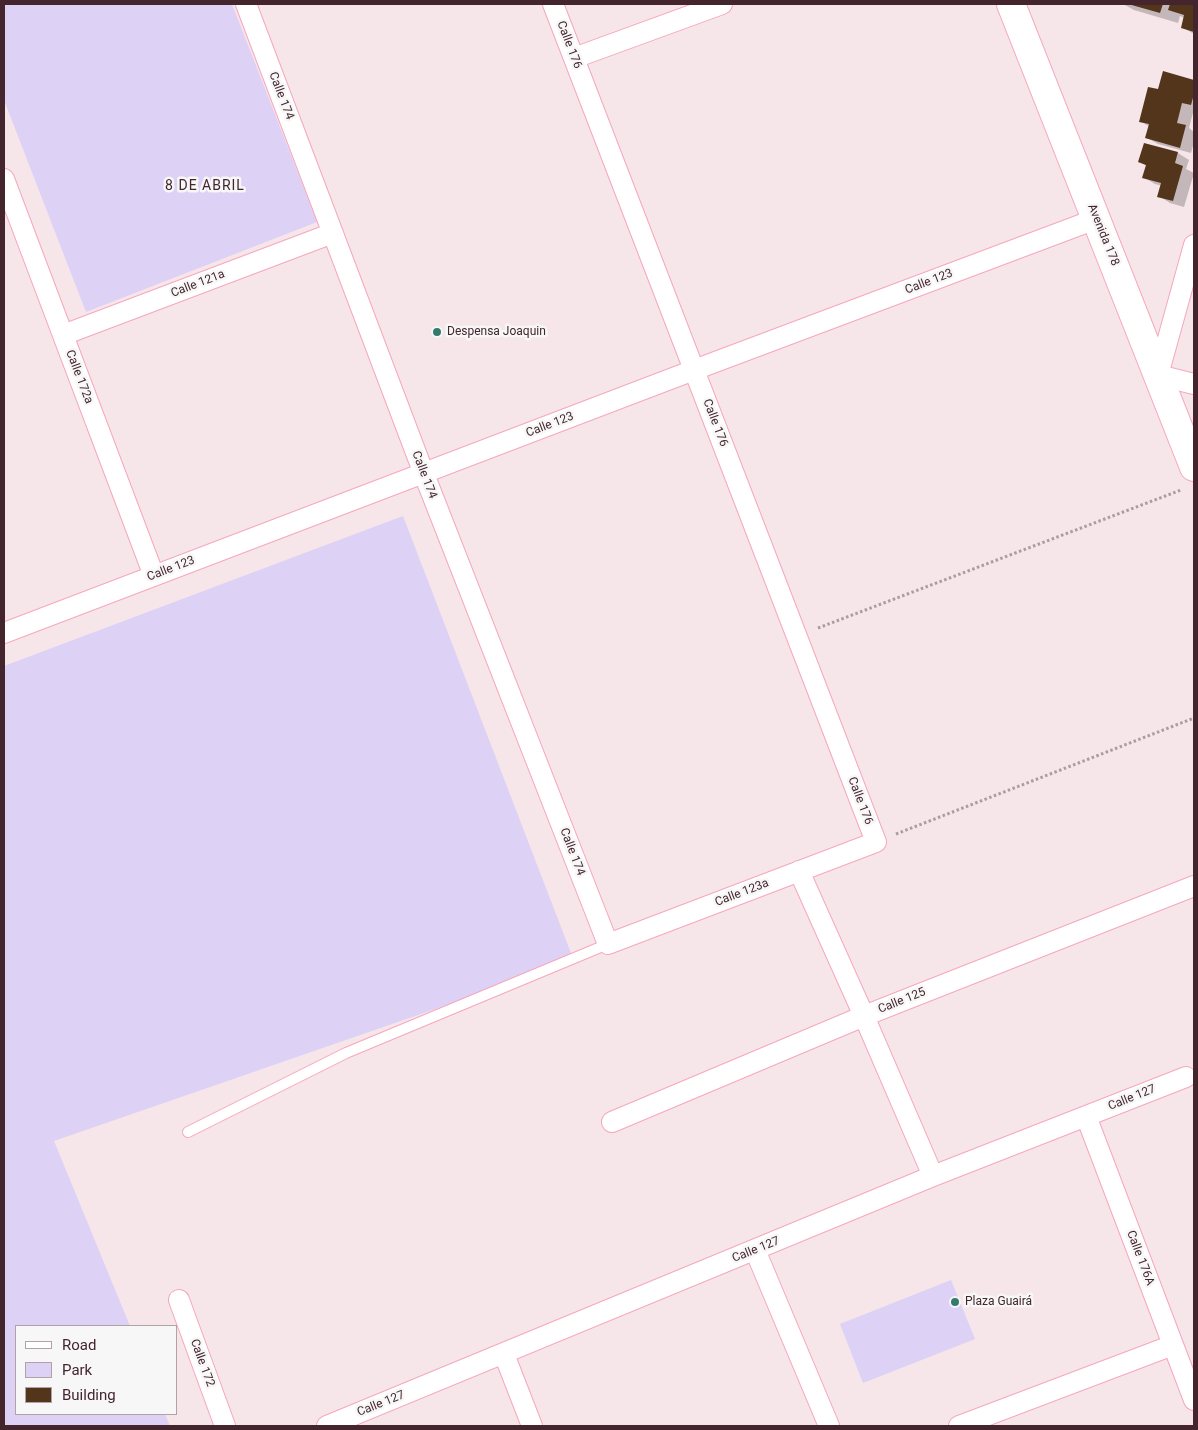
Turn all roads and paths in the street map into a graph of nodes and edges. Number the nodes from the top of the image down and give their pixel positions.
1 (246, 4) edge
2 (553, 4) edge
3 (722, 4) edge
4 (1011, 4) edge
5 (574, 58) junction
6 (4, 179) edge
7 (1096, 219) junction
8 (333, 233) junction
9 (1194, 245) edge
10 (63, 335) junction
11 (694, 370) junction
12 (1158, 375) junction
13 (1194, 384) edge
14 (424, 474) junction
15 (1190, 477) edge
16 (154, 576) junction
17 (4, 633) edge
18 (796, 636) junction
19 (1194, 718) edge
20 (876, 842) junction
21 (799, 871) junction
22 (1194, 886) edge
23 (608, 944) junction
24 (864, 1016) junction
25 (1186, 1077) dead end
26 (1086, 1116) junction
27 (612, 1122) dead end
28 (188, 1132) dead end
29 (933, 1176) junction
30 (755, 1250) junction
31 (179, 1300) dead end
32 (1172, 1345) junction
33 (504, 1354) junction
34 (1194, 1400) edge
35 (225, 1426) edge
36 (327, 1426) edge
37 (532, 1426) edge
38 (829, 1426) edge
39 (959, 1426) edge

1 - 8 street, Calle 174
2 - 5 street, Calle 176
3 - 5 street
4 - 7 main road, Avenida 178
5 - 11 street, Calle 176
6 - 10 street, Calle 172a
7 - 11 street, Calle 123
7 - 12 main road, Avenida 178
8 - 10 street, Calle 121a
8 - 14 street, Calle 174
9 - 12 street
10 - 16 street, Calle 172a
11 - 14 street, Calle 123
11 - 18 street, Calle 176
12 - 13 street
12 - 15 main road, Avenida 178
14 - 16 street, Calle 123
14 - 23 street, Calle 174
15 - 18 path
16 - 17 street, Calle 123
18 - 20 street, Calle 176
19 - 20 path
20 - 21 street, Calle 123a
21 - 23 street, Calle 123a
21 - 24 street
22 - 24 street, Calle 125
23 - 28 lane
24 - 27 street, Calle 125
24 - 29 street
25 - 26 street, Calle 127
26 - 29 street, Calle 127
26 - 32 street, Calle 176A
29 - 30 street, Calle 127
30 - 33 street, Calle 127
30 - 38 street
31 - 35 street, Calle 172
32 - 34 street, Calle 176A
32 - 39 street
33 - 36 street, Calle 127
33 - 37 street

